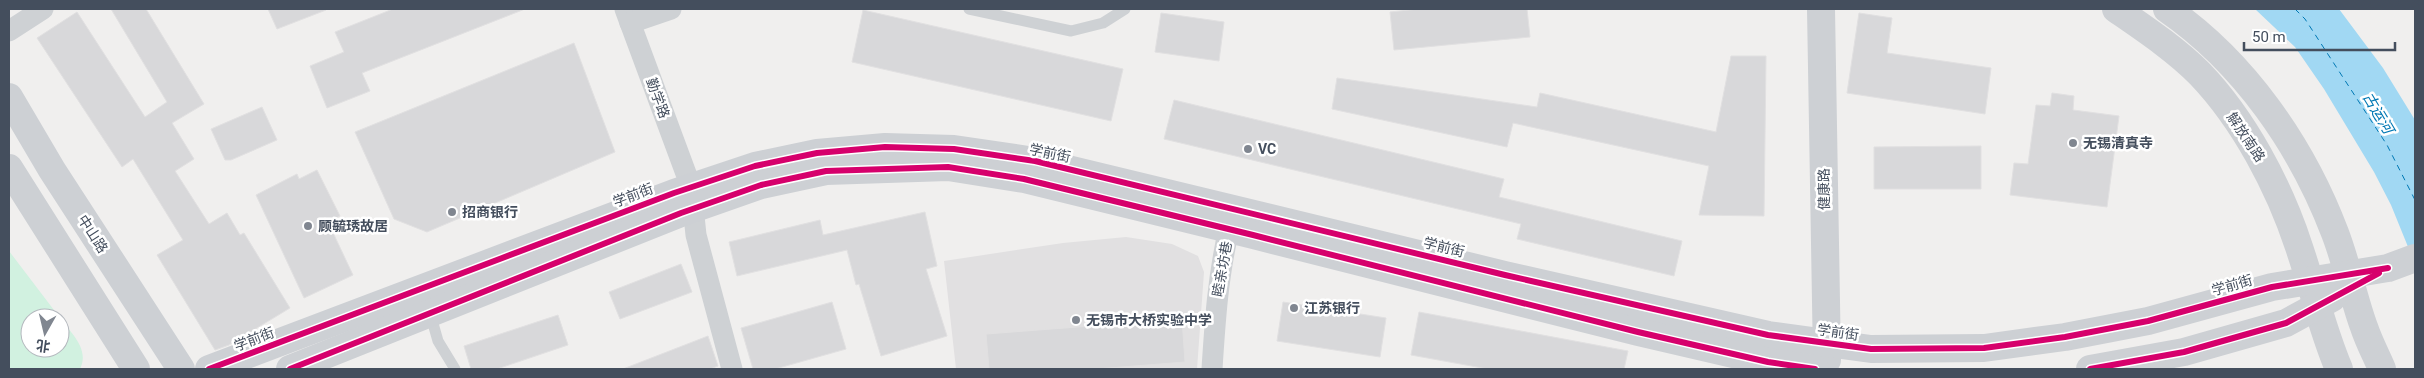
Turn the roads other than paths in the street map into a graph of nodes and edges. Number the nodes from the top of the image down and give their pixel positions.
1 (43, 9) edge
2 (671, 9) edge
3 (969, 9) edge
4 (1125, 9) edge
5 (1821, 9) edge
6 (2116, 9) edge
7 (2167, 9) edge
8 (628, 16) edge
9 (9, 31) edge
10 (9, 97) edge
11 (13, 185) edge
12 (693, 198) junction
13 (1229, 229) junction
14 (2415, 258) edge
15 (2310, 280) junction
16 (2350, 281) junction
17 (2317, 306) junction
18 (430, 313) junction
19 (1827, 356) edge
20 (136, 369) edge
21 (181, 369) edge
22 (209, 369) edge
23 (290, 369) edge
24 (455, 369) edge
25 (732, 369) edge
26 (1212, 369) edge
27 (1815, 369) edge
28 (2090, 369) edge
29 (2340, 369) edge
30 (2382, 369) edge

1 - 9 street
2 - 8 street
3 - 4 lane
5 - 19 main road, 健康路
6 - 15 main road, 解放南路
7 - 16 main road
8 - 12 street, 勤学路
10 - 21 main road, 中山路
11 - 20 main road
12 - 13 main road, 学前街
12 - 18 main road, 学前街
12 - 19 main road, 学前街
12 - 22 main road, 学前街
12 - 25 street, 勤学路
13 - 26 street, 睦亲坊巷
13 - 27 main road, 学前街
14 - 16 main road, 学前街
15 - 16 main road, 学前街
15 - 17 main road, 解放南路
15 - 19 main road, 学前街
16 - 17 main road, 学前街
16 - 30 main road
17 - 28 main road, 学前街
17 - 29 main road, 解放南路
18 - 23 main road, 学前街
18 - 24 lane

